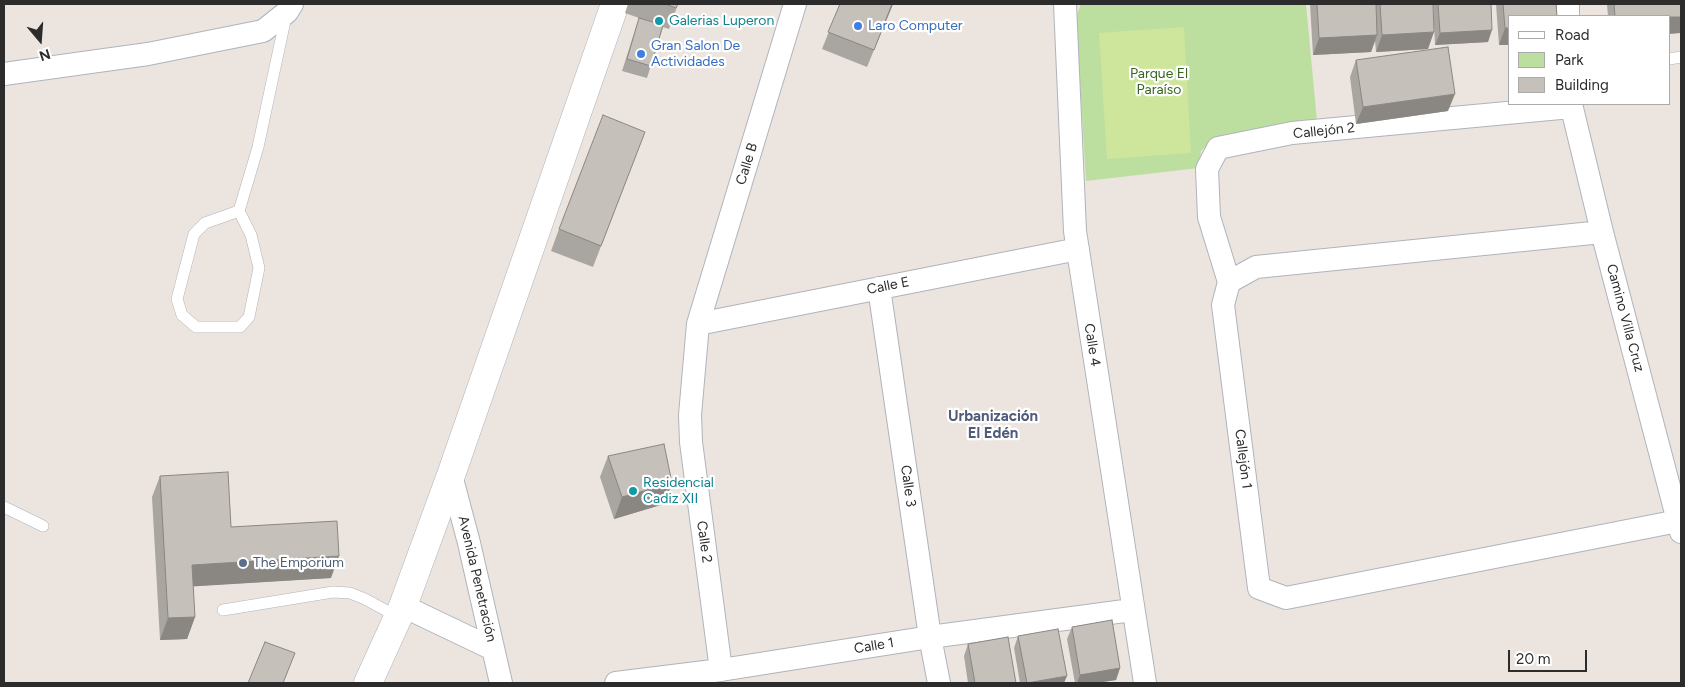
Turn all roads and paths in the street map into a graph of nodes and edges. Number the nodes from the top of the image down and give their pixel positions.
1 (615, 4) edge
2 (795, 4) edge
3 (1065, 4) edge
4 (290, 8) edge
5 (4, 74) edge
6 (1571, 106) edge
7 (239, 211) junction
8 (1602, 232) junction
9 (1078, 249) junction
10 (1229, 282) junction
11 (879, 288) junction
12 (698, 324) junction
13 (451, 476) junction
14 (4, 507) edge
15 (43, 526) dead end
16 (1680, 527) edge
17 (223, 610) dead end
18 (1132, 610) junction
19 (400, 612) junction
20 (930, 637) junction
21 (493, 649) junction
22 (721, 670) junction
23 (368, 683) edge
24 (501, 683) edge
25 (616, 683) edge
26 (939, 683) edge
27 (1144, 683) edge

1 - 13 main road
2 - 12 street, Calle B
3 - 9 street, Calle 4
4 - 5 street
4 - 7 lane
6 - 8 street, Camino Villa Cruz
6 - 10 street, Callejón 2
7 - 7 lane
8 - 10 street
8 - 16 street, Camino Villa Cruz
9 - 11 street, Calle E
9 - 18 street, Calle 4
10 - 16 street, Callejón 1
11 - 12 street, Calle E
11 - 20 street, Calle 3
12 - 22 street, Calle 2
13 - 19 main road
13 - 21 street, Avenida Penetración
14 - 15 lane
17 - 19 lane
18 - 20 street, Calle 1
18 - 27 street, Calle 4
19 - 21 street
19 - 23 main road
20 - 22 street, Calle 1
20 - 26 street, Calle 3
21 - 24 street, Avenida Penetración
22 - 25 street, Calle 1

